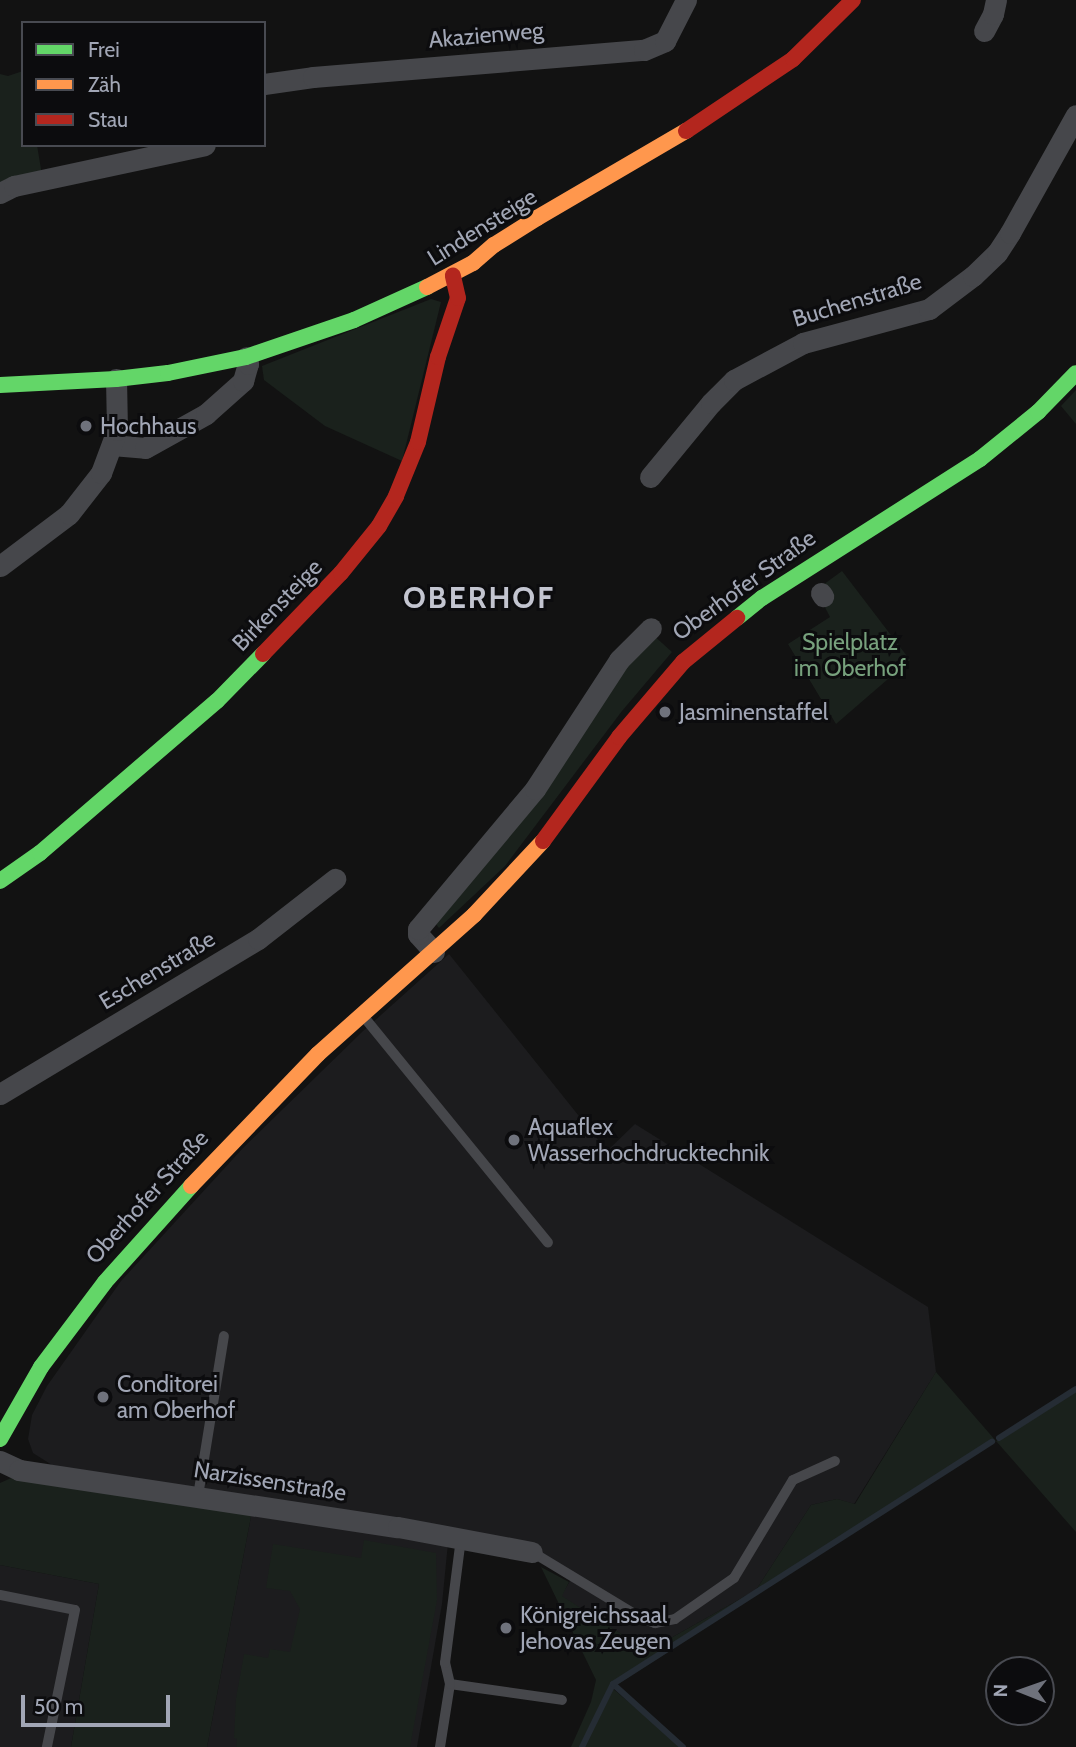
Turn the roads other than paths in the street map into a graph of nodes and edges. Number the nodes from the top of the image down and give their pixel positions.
1 (686, 0) edge
2 (853, 0) edge
3 (996, 0) edge
4 (984, 31) dead end
5 (266, 84) edge
6 (1076, 115) edge
7 (196, 147) edge
8 (0, 193) edge
9 (453, 276) junction
10 (246, 357) junction
11 (1076, 373) edge
12 (116, 379) junction
13 (0, 384) edge
14 (112, 445) junction
15 (650, 477) dead end
16 (0, 566) edge
17 (651, 628) dead end
18 (335, 880) dead end
19 (0, 881) edge
20 (434, 952) junction
21 (362, 1015) junction
22 (0, 1094) edge
23 (548, 1243) dead end
24 (224, 1336) dead end
25 (0, 1439) edge
26 (0, 1461) edge
27 (835, 1461) dead end
28 (198, 1496) junction
29 (461, 1538) junction
30 (533, 1552) joint
31 (0, 1595) edge
32 (450, 1684) junction
33 (562, 1700) dead end
34 (47, 1747) edge
35 (440, 1747) edge

1 - 5 street, Akazienweg
2 - 9 street, Lindensteige
3 - 4 street
6 - 15 street, Buchenstraße
7 - 8 street
9 - 10 street, Lindensteige
9 - 19 street, Birkensteige
10 - 12 street, Lindensteige
10 - 14 street
11 - 20 street, Oberhofer Straße
12 - 13 street, Lindensteige
12 - 14 street
14 - 16 street
17 - 20 street, Oberhofer Straße
18 - 22 street, Eschenstraße
20 - 21 street, Oberhofer Straße
21 - 23 lane
21 - 25 street, Oberhofer Straße
24 - 28 lane
26 - 28 street, Narzissenstraße
27 - 30 lane
28 - 29 street, Narzissenstraße
29 - 30 street, Narzissenstraße
29 - 32 lane
31 - 34 lane
32 - 33 lane
32 - 35 lane

